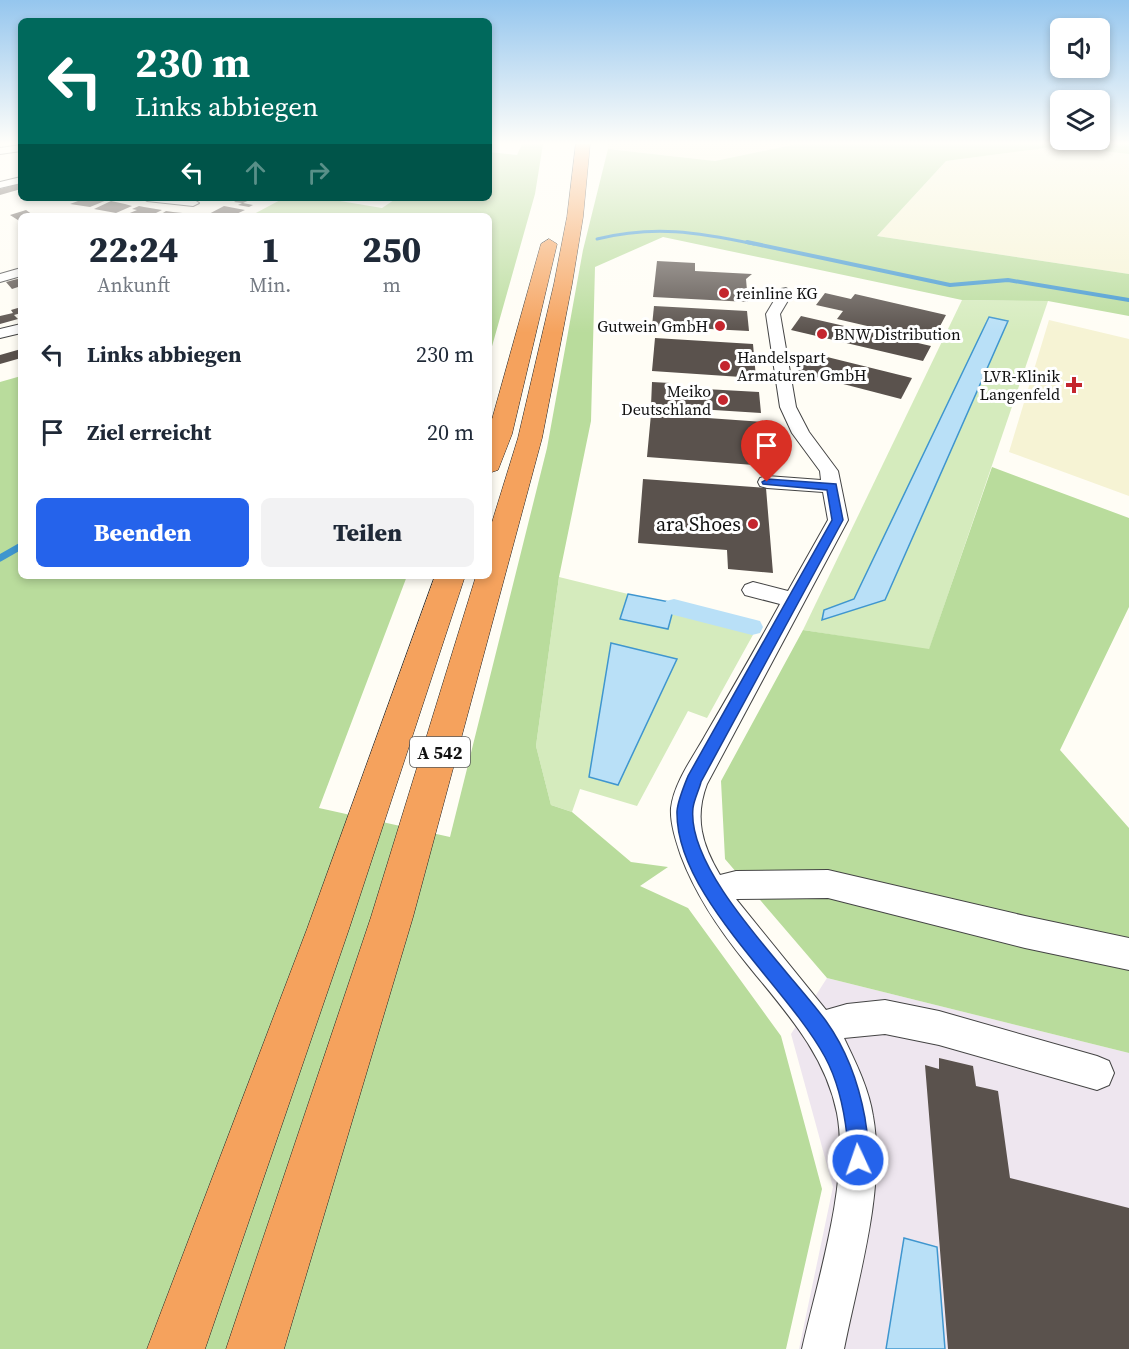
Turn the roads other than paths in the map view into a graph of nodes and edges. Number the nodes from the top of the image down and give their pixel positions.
1 (576, 207) edge
2 (552, 227) dead end
3 (18, 273) edge
4 (0, 278) edge
5 (786, 292) dead end
6 (18, 329) edge
7 (0, 334) edge
8 (18, 344) edge
9 (0, 348) edge
10 (492, 457) edge
11 (767, 482) dead end
12 (832, 487) junction
13 (492, 570) edge
14 (449, 579) edge
15 (489, 579) edge
16 (753, 590) dead end
17 (794, 600) junction
18 (714, 892) junction
19 (1129, 954) edge
20 (820, 1029) junction
21 (1097, 1073) dead end
22 (176, 1349) edge
23 (255, 1349) edge
24 (824, 1349) edge

1 - 13 highway, A 542
2 - 10 highway
3 - 4 street
5 - 12 street
6 - 7 street
8 - 9 street
11 - 12 street
12 - 17 street
14 - 22 highway, A 542
15 - 23 highway, A 542
16 - 17 street
17 - 18 street
18 - 19 street
18 - 20 street
20 - 21 street
20 - 24 street

